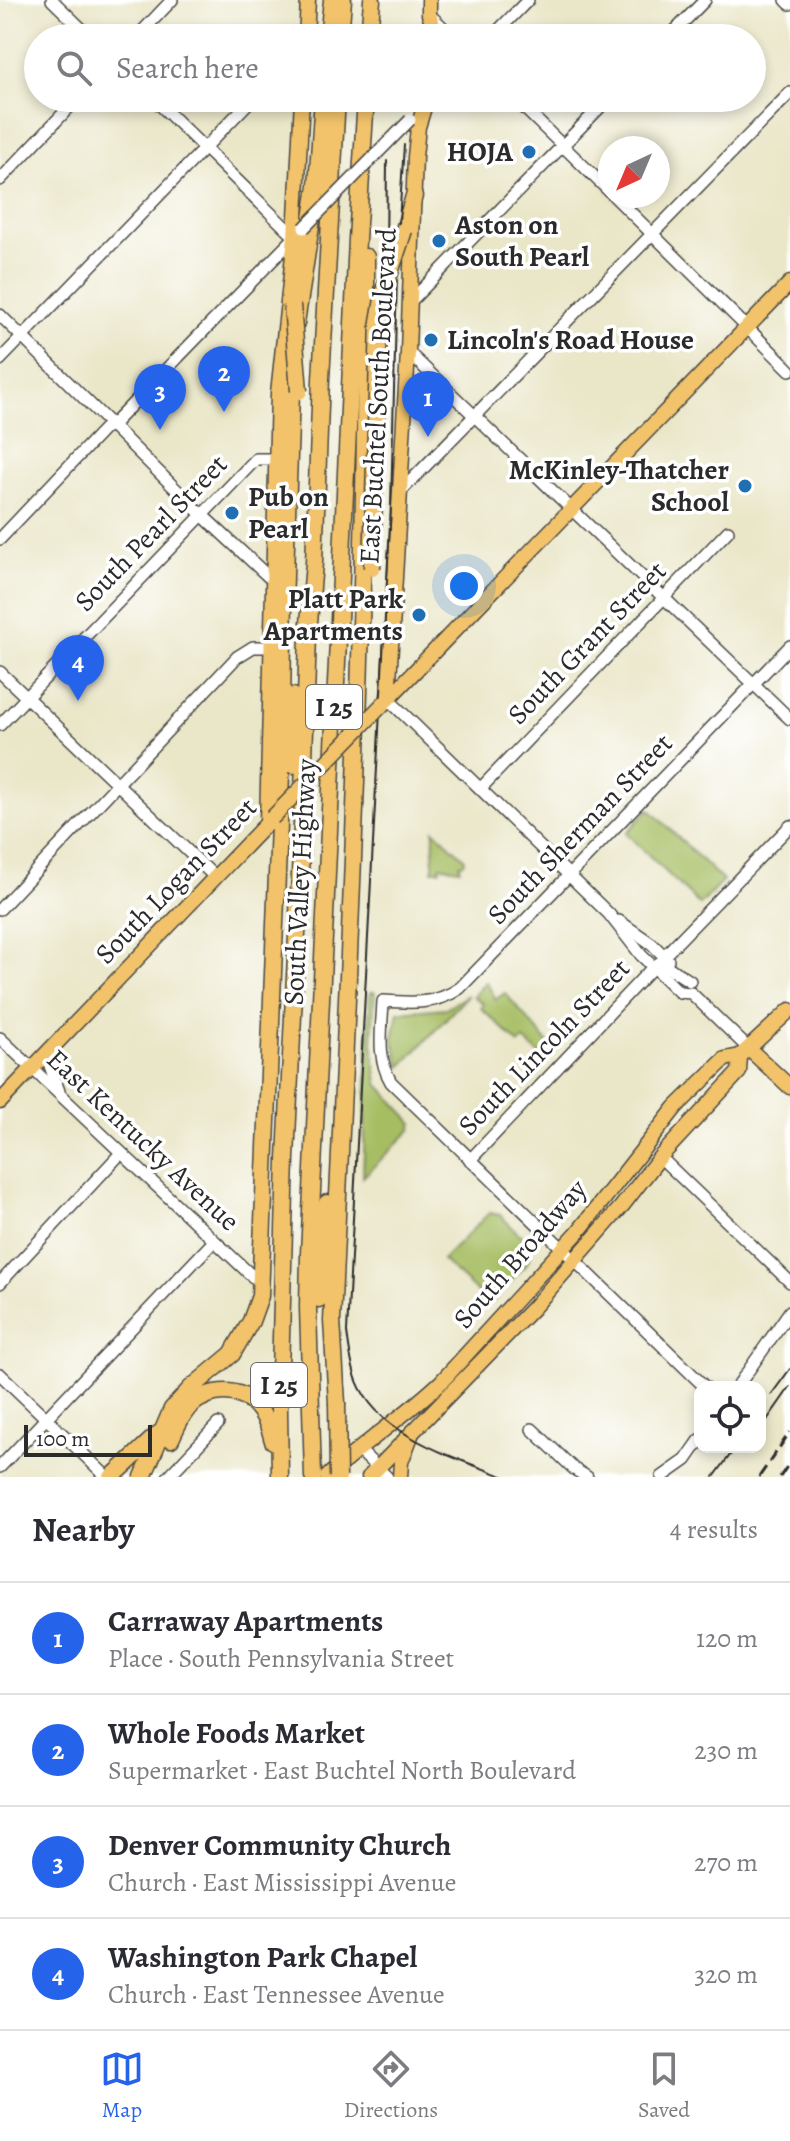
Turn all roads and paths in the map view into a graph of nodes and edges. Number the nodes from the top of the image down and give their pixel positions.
1 (52, 0) edge
2 (172, 0) edge
3 (308, 0) edge
4 (332, 0) edge
5 (343, 0) edge
6 (372, 0) edge
7 (415, 0) edge
8 (528, 0) edge
9 (705, 0) edge
10 (429, 7) edge
11 (77, 24) edge
12 (149, 24) edge
13 (307, 24) edge
14 (329, 24) edge
15 (341, 24) edge
16 (370, 24) edge
17 (443, 24) edge
18 (505, 24) edge
19 (682, 24) edge
20 (790, 93) edge
21 (65, 112) edge
22 (168, 112) edge
23 (240, 112) edge
24 (302, 112) edge
25 (322, 112) edge
26 (336, 112) edge
27 (365, 112) edge
28 (366, 112) edge
29 (417, 112) edge
30 (424, 112) edge
31 (528, 112) edge
32 (596, 112) edge
33 (563, 146) junction
34 (205, 148) junction
35 (0, 180) edge
36 (598, 180) edge
37 (414, 196) junction
38 (626, 208) edge
39 (300, 233) junction
40 (654, 235) junction
41 (790, 283) edge
42 (291, 285) junction
43 (410, 302) junction
44 (0, 315) edge
45 (747, 328) junction
46 (22, 337) junction
47 (408, 352) junction
48 (0, 360) edge
49 (790, 370) edge
50 (476, 417) junction
51 (112, 425) junction
52 (276, 459) junction
53 (401, 491) junction
54 (571, 508) junction
55 (202, 515) junction
56 (728, 531) dead end
57 (0, 539) edge
58 (273, 581) junction
59 (664, 598) junction
60 (790, 646) edge
61 (271, 647) junction
62 (0, 672) edge
63 (753, 683) junction
64 (26, 697) junction
65 (386, 701) junction
66 (790, 719) edge
67 (0, 725) edge
68 (357, 763) junction
69 (118, 785) junction
70 (481, 788) junction
71 (270, 821) junction
72 (790, 826) edge
73 (301, 853) junction
74 (569, 874) junction
75 (215, 877) junction
76 (0, 909) edge
77 (609, 914) junction
78 (664, 956) junction
79 (653, 967) junction
80 (690, 987) junction
81 (790, 1010) edge
82 (0, 1038) edge
83 (59, 1041) junction
84 (344, 1052) junction
85 (745, 1053) junction
86 (32, 1069) junction
87 (789, 1085) edge
88 (63, 1098) junction
89 (0, 1102) edge
90 (121, 1153) junction
91 (660, 1157) junction
92 (470, 1160) junction
93 (214, 1241) junction
94 (562, 1249) junction
95 (574, 1261) junction
96 (253, 1277) dead end
97 (790, 1282) edge
98 (0, 1283) edge
99 (790, 1311) edge
100 (0, 1374) edge
101 (699, 1381) edge
102 (741, 1381) edge
103 (46, 1418) junction
104 (218, 1424) dead end
105 (312, 1424) junction
106 (165, 1427) junction
107 (532, 1429) dead end
108 (412, 1432) junction
109 (694, 1449) edge
110 (359, 1450) junction
111 (0, 1467) edge
112 (378, 1474) edge
113 (334, 1476) edge
114 (110, 1477) edge
115 (143, 1477) edge
116 (154, 1477) edge
117 (168, 1477) edge
118 (280, 1477) edge
119 (313, 1477) edge
120 (400, 1477) edge
121 (587, 1477) edge
122 (662, 1477) edge

1 - 11 street
2 - 12 street
3 - 13 main road
4 - 14 highway
5 - 15 highway
6 - 16 highway
7 - 10 main road
8 - 18 street
9 - 19 street
10 - 17 street
20 - 40 street
21 - 35 street
22 - 34 street
23 - 34 street
24 - 39 main road
25 - 106 highway
26 - 73 highway, South Valley Highway / I 25
27 - 105 highway, South Valley Highway / I 25
28 - 68 highway
29 - 39 street, bridge
30 - 37 main road, East Buchtel South Boulevard
31 - 33 street
32 - 33 street
33 - 36 street
33 - 43 street
34 - 39 street
34 - 46 street
37 - 43 main road, East Buchtel South Boulevard
37 - 68 highway, bridge
38 - 40 street
39 - 42 main road
39 - 51 street
40 - 45 street
40 - 50 street
41 - 45 main road, South Logan Street
42 - 52 main road
42 - 73 highway, bridge
43 - 47 main road, East Buchtel South Boulevard
44 - 46 street
45 - 49 street
45 - 54 main road, South Logan Street
46 - 48 street
46 - 51 street
47 - 50 street
47 - 53 main road, East Buchtel South Boulevard
50 - 53 street
50 - 54 street
51 - 55 street
51 - 57 street
52 - 55 street, South Pearl Street
52 - 58 main road
53 - 65 main road, East Buchtel South Boulevard
54 - 59 street
54 - 65 main road, South Logan Street
55 - 58 street
55 - 64 street, South Pearl Street
56 - 59 street, South Grant Street
58 - 61 main road
59 - 63 street
59 - 70 street, South Grant Street
60 - 63 street, South Sherman Street
61 - 69 street
61 - 71 main road
62 - 64 street
63 - 66 street
63 - 74 street, South Sherman Street
64 - 67 street, South Pearl Street
64 - 69 street
65 - 70 street
65 - 71 main road, South Logan Street, bridge
68 - 84 highway
69 - 75 street
69 - 76 street
70 - 74 street
71 - 75 main road, South Logan Street
72 - 78 street, South Lincoln Street
73 - 118 highway, South Valley Highway / I 25
74 - 77 street
74 - 92 street, South Sherman Street
75 - 83 main road, South Logan Street
77 - 78 street
77 - 79 street
78 - 80 street
79 - 80 street
79 - 92 street, South Lincoln Street
80 - 85 street
81 - 85 main road, South Broadway
82 - 86 street, East Kentucky Avenue
83 - 86 main road, South Logan Street
83 - 88 street
84 - 105 highway
84 - 113 highway, bridge
85 - 87 main road
85 - 91 main road, South Broadway
85 - 94 main road, South Broadway
86 - 88 street, East Kentucky Avenue
86 - 89 main road, South Logan Street
88 - 90 street, East Kentucky Avenue
90 - 93 street, East Kentucky Avenue
90 - 98 street
91 - 95 main road, South Broadway
91 - 97 street
92 - 94 street
93 - 96 street, East Kentucky Avenue
93 - 103 street
94 - 95 street
94 - 110 main road, South Broadway
95 - 101 street
95 - 108 main road, South Broadway
99 - 102 street
100 - 103 street
103 - 111 street
103 - 114 street
104 - 117 street
105 - 119 highway, South Valley Highway / I 25
106 - 114 highway
106 - 115 highway
107 - 121 street
108 - 112 main road, South Broadway
108 - 120 main road
109 - 122 street
110 - 112 street
110 - 113 main road, South Broadway
116 - 118 highway

